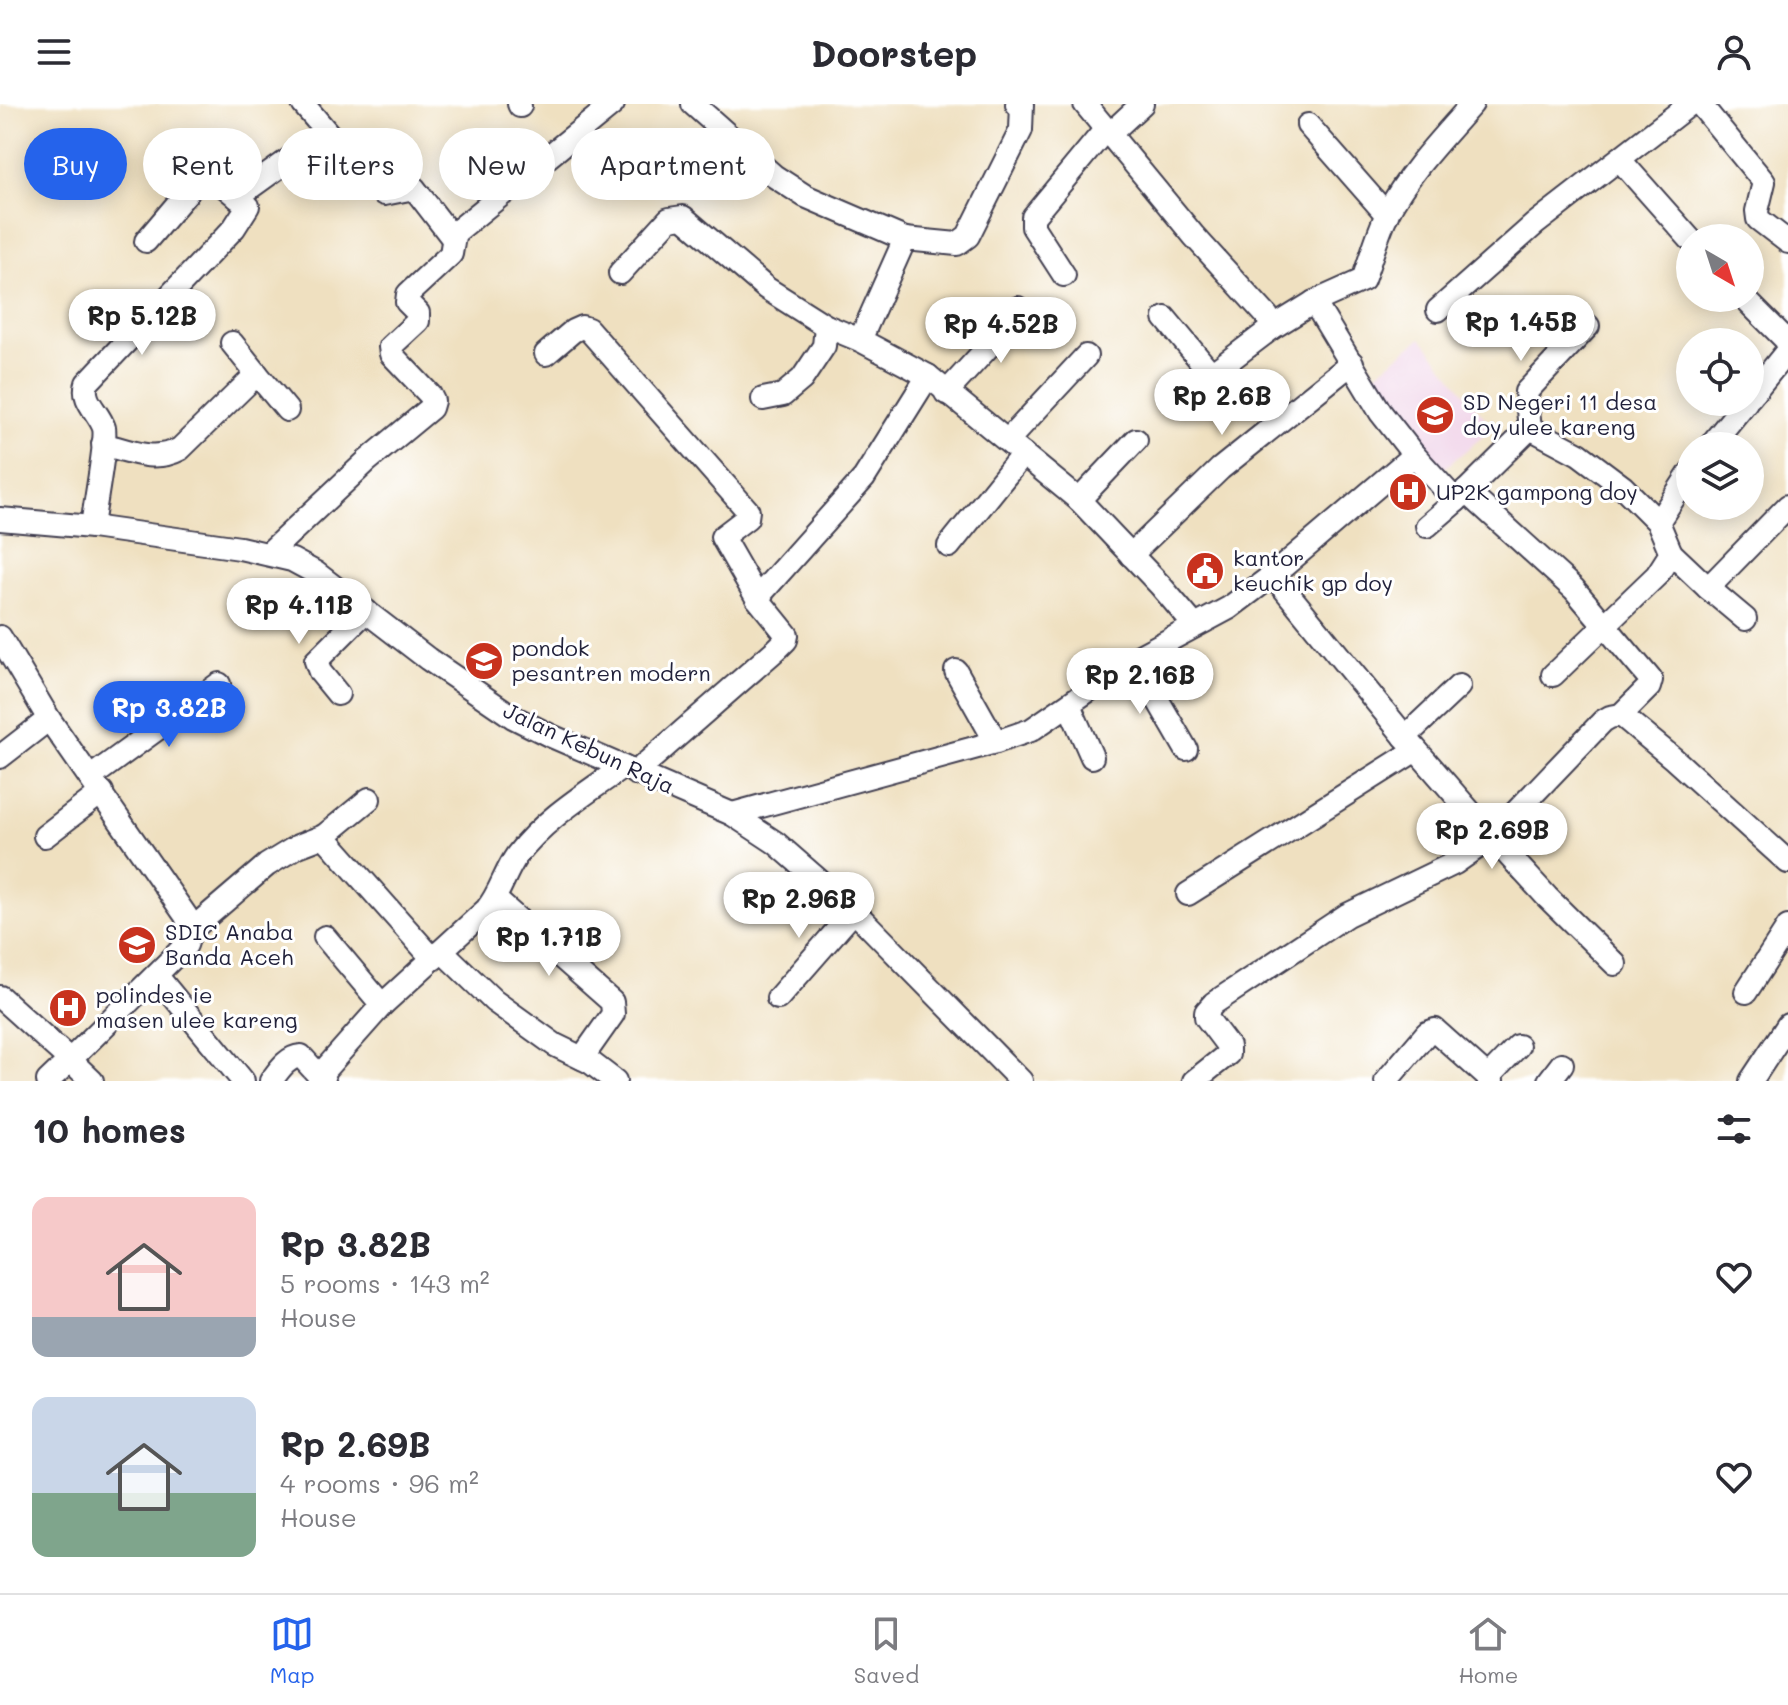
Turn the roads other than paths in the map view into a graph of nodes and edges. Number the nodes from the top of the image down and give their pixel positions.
1 (303, 104) edge
2 (613, 104) edge
3 (1017, 104) edge
4 (1085, 104) edge
5 (1472, 104) edge
6 (1690, 104) edge
7 (1700, 104) edge
8 (698, 106) edge
9 (1135, 107) edge
10 (1308, 125) dead end
11 (322, 128) edge
12 (1105, 130) junction
13 (1620, 160) junction
14 (181, 200) edge
15 (241, 200) edge
16 (423, 200) edge
17 (1387, 215) junction
18 (1677, 224) edge
19 (454, 236) junction
20 (905, 239) junction
21 (146, 241) dead end
22 (1788, 242) edge
23 (620, 273) dead end
24 (1064, 275) dead end
25 (1314, 302) junction
26 (1018, 308) dead end
27 (1438, 310) dead end
28 (1758, 312) edge
29 (1165, 318) dead end
30 (826, 326) junction
31 (1588, 326) dead end
32 (1272, 328) junction
33 (860, 340) junction
34 (1788, 342) edge
35 (232, 343) dead end
36 (1788, 350) edge
37 (546, 354) dead end
38 (1086, 356) dead end
39 (1352, 363) junction
40 (257, 374) junction
41 (928, 376) junction
42 (1764, 380) edge
43 (946, 393) junction
44 (763, 399) dead end
45 (287, 410) dead end
46 (1735, 416) edge
47 (1530, 428) junction
48 (1721, 432) edge
49 (1136, 440) dead end
50 (103, 444) junction
51 (1015, 447) junction
52 (1414, 455) junction
53 (1676, 494) edge
54 (1461, 496) junction
55 (1079, 500) junction
56 (1788, 506) edge
57 (0, 519) edge
58 (1658, 522) junction
59 (1427, 526) dead end
60 (92, 527) junction
61 (949, 546) dead end
62 (269, 553) junction
63 (1671, 553) junction
64 (1131, 555) junction
65 (1273, 575) junction
66 (1708, 588) junction
67 (757, 598) junction
68 (366, 611) junction
69 (1745, 619) dead end
70 (1194, 625) junction
71 (1606, 626) junction
72 (0, 637) edge
73 (1134, 659) junction
74 (956, 671) dead end
75 (1553, 675) dead end
76 (219, 684) dead end
77 (1459, 686) dead end
78 (338, 694) dead end
79 (1069, 705) junction
80 (1621, 715) junction
81 (49, 719) junction
82 (996, 742) junction
83 (1410, 743) junction
84 (1186, 749) dead end
85 (0, 757) edge
86 (1092, 757) dead end
87 (629, 770) junction
88 (97, 785) junction
89 (369, 799) dead end
90 (732, 814) junction
91 (45, 836) dead end
92 (324, 836) junction
93 (1492, 837) junction
94 (1788, 862) edge
95 (1188, 894) dead end
96 (495, 899) junction
97 (854, 911) junction
98 (1788, 927) edge
99 (191, 930) junction
100 (325, 937) dead end
101 (438, 955) junction
102 (1615, 964) dead end
103 (156, 975) junction
104 (1746, 992) dead end
105 (0, 997) edge
106 (778, 998) dead end
107 (382, 1005) junction
108 (1788, 1025) edge
109 (1518, 1046) dead end
110 (582, 1058) junction
111 (70, 1060) junction
112 (322, 1078) edge
113 (1490, 1079) edge
114 (48, 1081) edge
115 (92, 1081) edge
116 (243, 1081) edge
117 (271, 1081) edge
118 (615, 1081) edge
119 (1021, 1081) edge
120 (1194, 1081) edge
121 (1386, 1081) edge
122 (1751, 1081) edge

1 - 11 street
2 - 19 street
3 - 20 street
4 - 12 street
5 - 17 street
6 - 13 street
7 - 22 street
8 - 20 street
9 - 12 street
10 - 17 street
12 - 24 street
12 - 32 street
13 - 18 street
13 - 27 street
14 - 21 street
15 - 50 street
16 - 19 street
17 - 25 street
19 - 62 street
20 - 33 street
23 - 30 street
25 - 32 street
25 - 39 street
26 - 43 street
28 - 34 street
29 - 32 street
30 - 33 street
30 - 44 street
31 - 47 street
33 - 41 street
35 - 40 street
36 - 42 street
37 - 67 street
38 - 51 street
39 - 52 street
39 - 64 street
40 - 45 street
40 - 50 street
41 - 43 street
41 - 67 street
43 - 51 street
46 - 48 street
47 - 54 street
47 - 58 street
49 - 55 street
50 - 60 street
51 - 55 street
51 - 61 street
52 - 54 street
52 - 65 street
53 - 58 street
54 - 59 street
54 - 71 street
55 - 64 street
56 - 66 street
57 - 60 street, Jalan Kebun Raja
58 - 63 street
60 - 62 street, Jalan Kebun Raja
62 - 68 street, Jalan Kebun Raja
63 - 66 street
63 - 71 street
64 - 70 street
65 - 70 street
65 - 83 street
66 - 69 street
67 - 87 street
68 - 78 street
68 - 87 street, Jalan Kebun Raja
70 - 73 street
71 - 75 street
71 - 80 street
72 - 81 street
73 - 79 street
73 - 84 street
74 - 82 street
76 - 88 street
77 - 83 street
79 - 82 street
79 - 86 street
80 - 93 street
80 - 94 street
81 - 85 street
81 - 88 street
82 - 90 street
83 - 93 street
83 - 95 street
87 - 90 street, Jalan Kebun Raja
87 - 96 street
88 - 91 street
88 - 99 street
89 - 92 street
90 - 97 street, Jalan Kebun Raja
92 - 99 street
92 - 101 street
93 - 102 street
93 - 120 street
96 - 101 street
96 - 110 street
97 - 106 street
97 - 119 street, Jalan Kebun Raja
98 - 104 street
99 - 103 street
100 - 107 street
101 - 107 street
101 - 110 street
103 - 111 street
103 - 116 street
105 - 111 street
107 - 112 street
108 - 122 street
109 - 113 street
110 - 118 street
111 - 114 street
111 - 115 street
112 - 117 street
113 - 121 street

